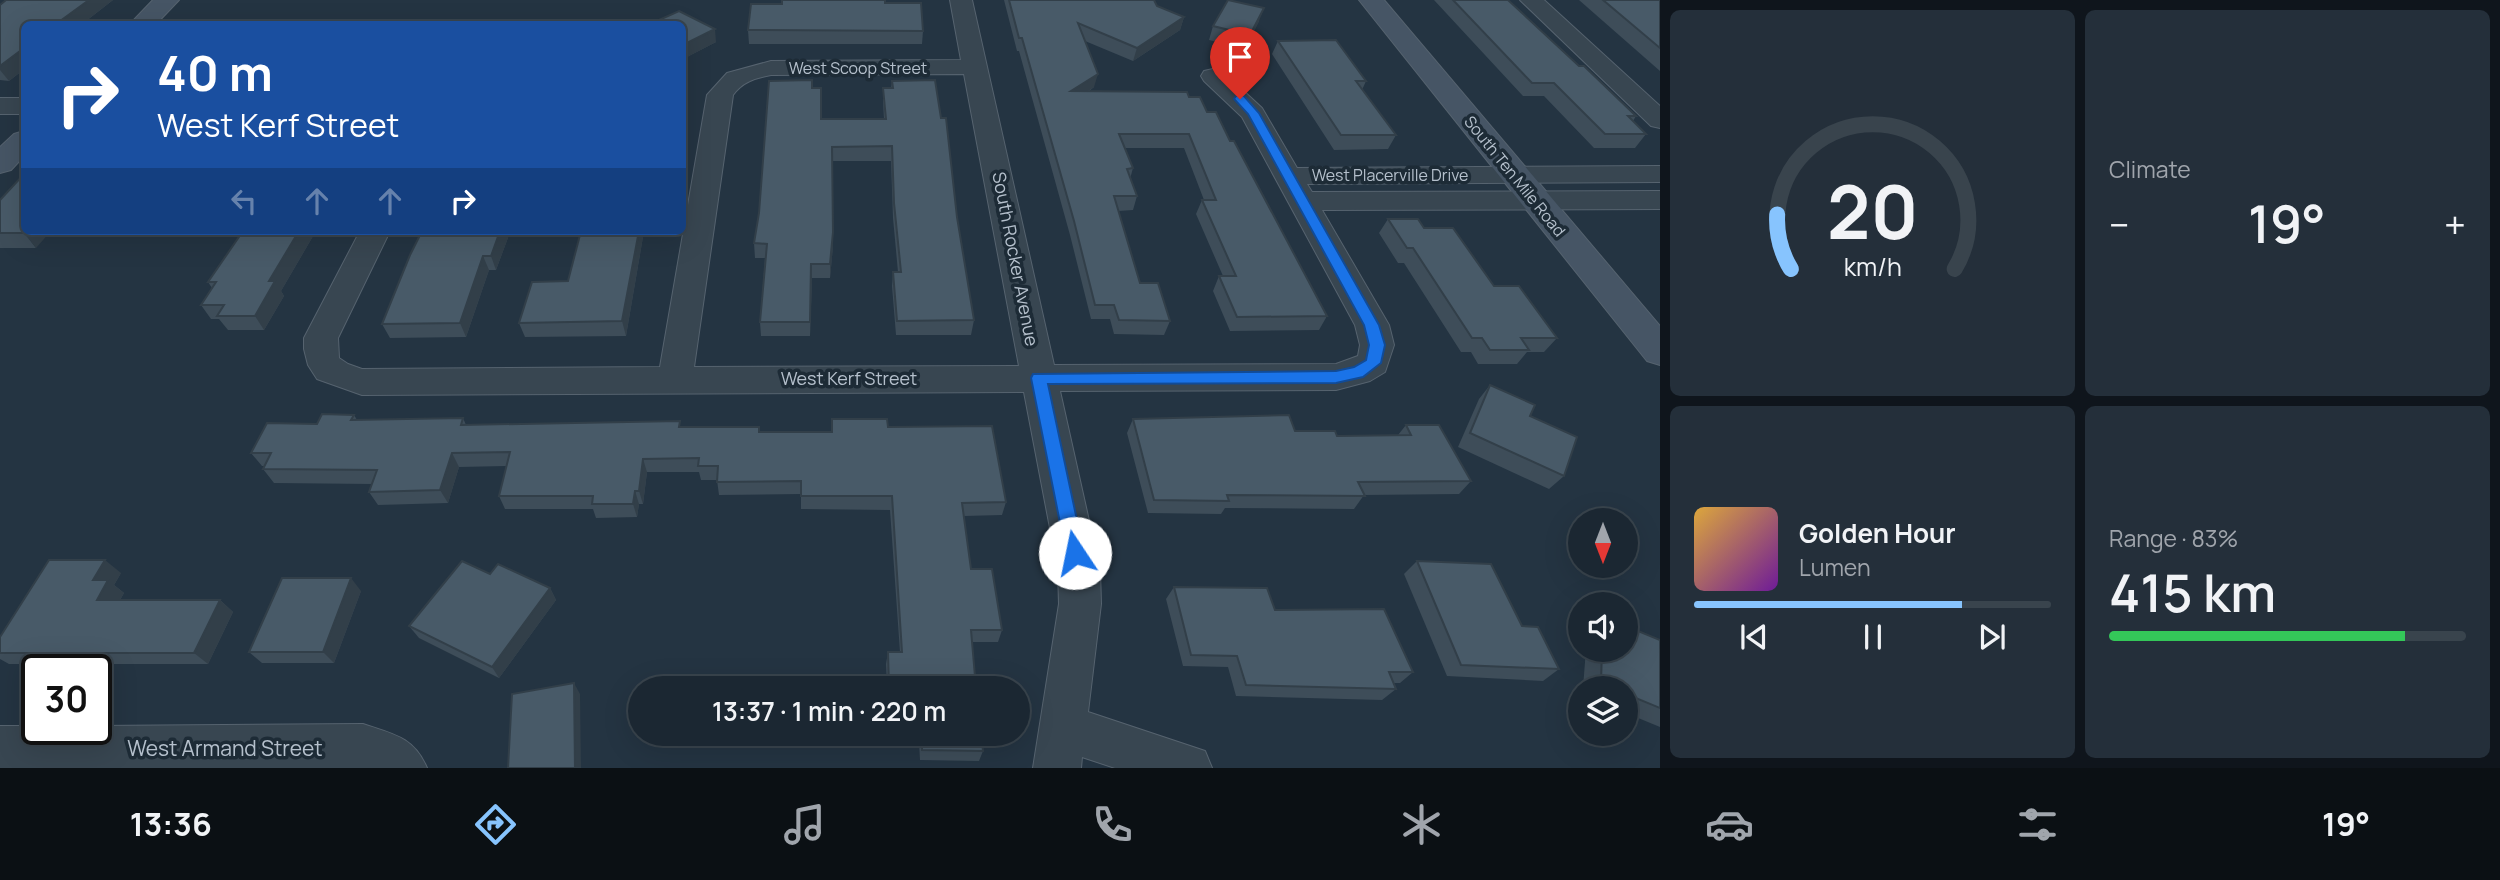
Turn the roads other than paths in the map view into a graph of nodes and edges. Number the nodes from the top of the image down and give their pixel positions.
1 (167, 0) edge
2 (961, 0) edge
3 (1371, 0) edge
4 (1531, 0) edge
5 (145, 21) edge
6 (976, 67) junction
7 (1213, 76) dead end
8 (0, 106) edge
9 (21, 106) edge
10 (1660, 120) edge
11 (21, 143) edge
12 (0, 164) edge
13 (1514, 174) junction
14 (1660, 174) edge
15 (1294, 188) junction
16 (1660, 200) edge
17 (1535, 201) junction
18 (373, 235) edge
19 (1660, 351) edge
20 (1038, 378) junction
21 (676, 379) junction
22 (1059, 747) edge
23 (0, 750) edge
24 (403, 768) edge
25 (1188, 768) edge

1 - 5 street
2 - 6 street, South Rocker Avenue
3 - 13 street, South Ten Mile Road
4 - 10 street
6 - 20 street, South Rocker Avenue
6 - 21 street, West Scoop Street
7 - 15 street
8 - 9 street
11 - 12 street
13 - 14 street, West Placerville Drive
13 - 15 street, West Placerville Drive
13 - 17 street, South Ten Mile Road
15 - 17 street, West Placerville Drive
15 - 20 street, West Kerf Street
16 - 17 street, West Placerville Drive
17 - 19 street, South Ten Mile Road
18 - 21 street, West Kerf Street
20 - 21 street, West Kerf Street
20 - 22 street, South Rocker Avenue
22 - 25 street
23 - 24 street, West Armand Street

